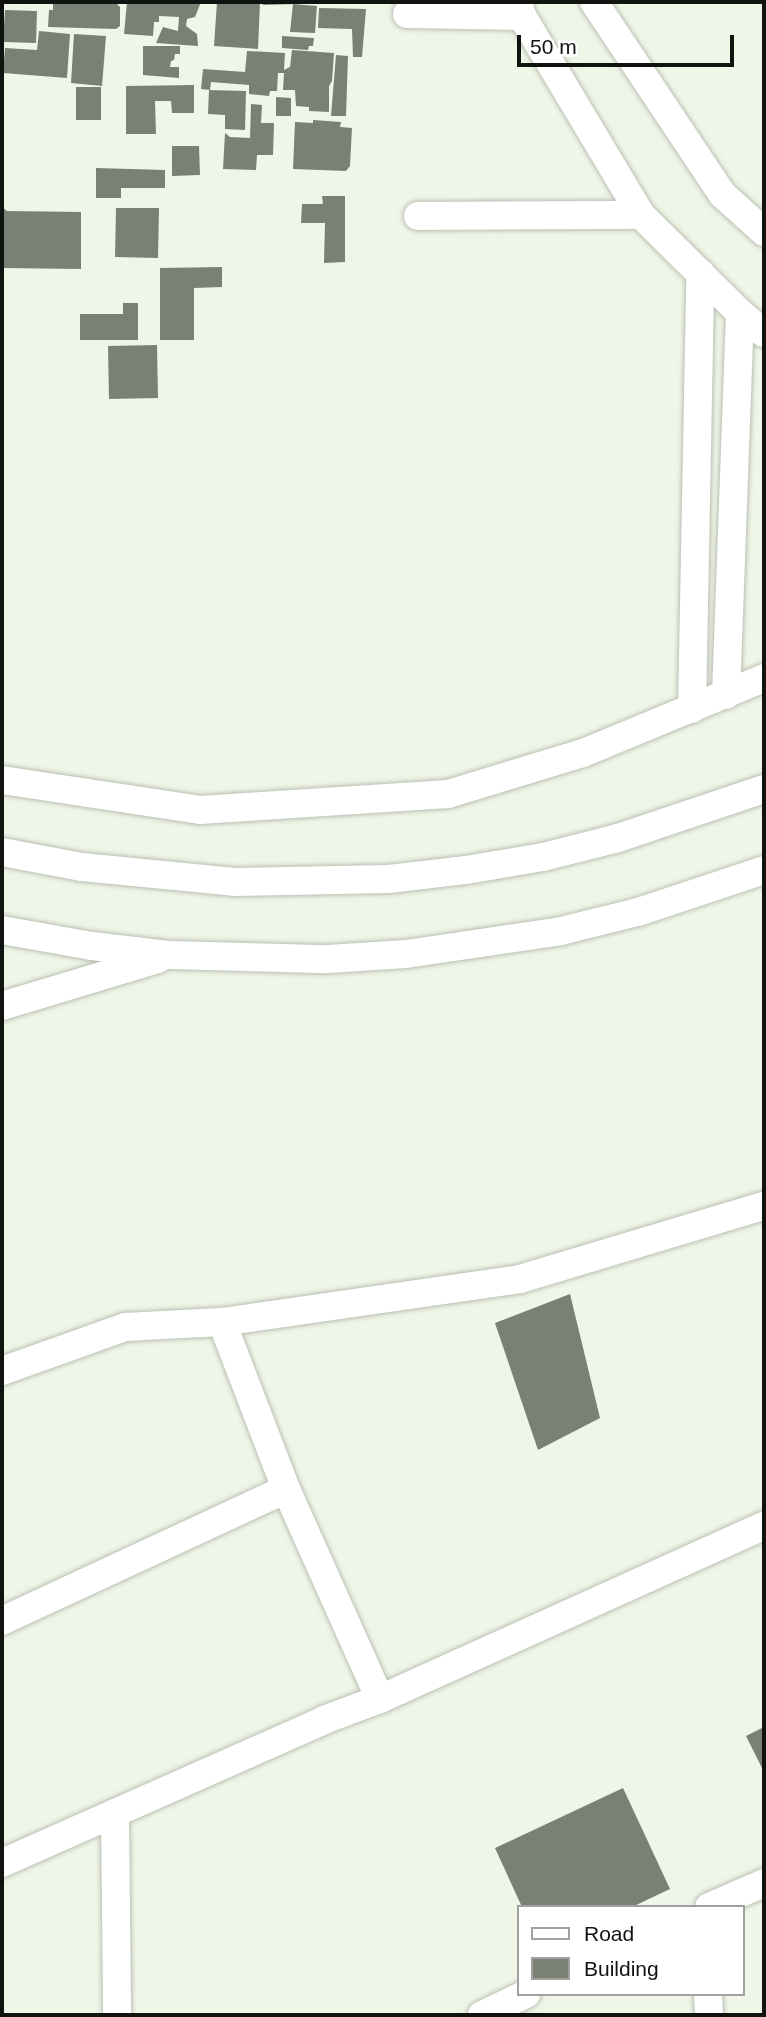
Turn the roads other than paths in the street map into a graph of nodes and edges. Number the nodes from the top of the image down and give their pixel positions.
1 (594, 2) edge
2 (520, 9) edge
3 (407, 14) dead end
4 (641, 215) junction
5 (418, 216) dead end
6 (764, 232) edge
7 (700, 273) junction
8 (740, 313) junction
9 (764, 333) edge
10 (764, 678) edge
11 (726, 695) junction
12 (692, 709) junction
13 (2, 780) edge
14 (764, 789) edge
15 (2, 852) edge
16 (764, 870) edge
17 (2, 930) edge
18 (170, 955) junction
19 (2, 1006) edge
20 (764, 1206) edge
21 (222, 1322) junction
22 (2, 1371) edge
23 (286, 1489) junction
24 (764, 1526) edge
25 (2, 1621) edge
26 (380, 1699) junction
27 (114, 1813) junction
28 (2, 1863) edge
29 (764, 1883) edge
30 (714, 1905) edge
31 (522, 1996) edge
32 (708, 1996) edge
33 (117, 2015) edge
34 (482, 2015) edge
35 (709, 2015) edge

1 - 6 street
2 - 3 street
2 - 4 street
4 - 5 street
4 - 7 street
7 - 8 street
7 - 12 street
8 - 9 street
8 - 11 street
10 - 11 street
11 - 12 street
12 - 13 street
14 - 15 street
16 - 18 street
17 - 18 street
18 - 19 street
20 - 21 street
21 - 22 street
21 - 23 street
23 - 25 street
23 - 26 street
24 - 26 street
26 - 27 street
27 - 28 street
27 - 33 street
29 - 30 street
31 - 34 street
32 - 35 street

